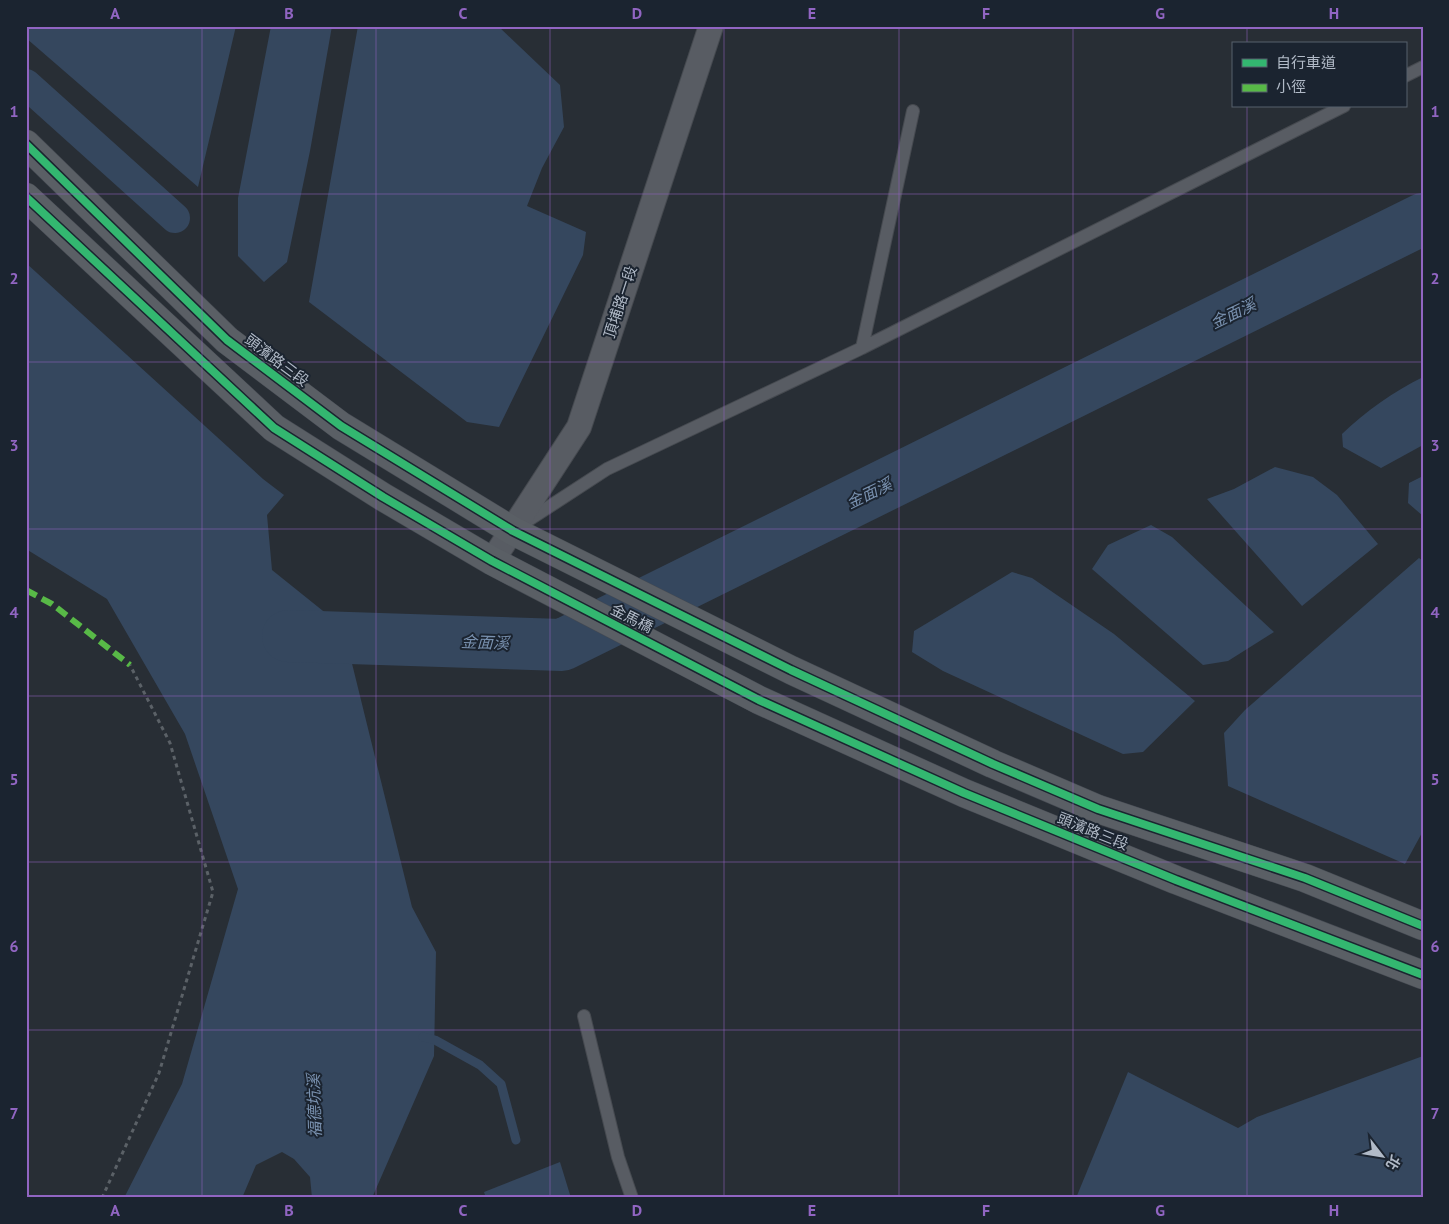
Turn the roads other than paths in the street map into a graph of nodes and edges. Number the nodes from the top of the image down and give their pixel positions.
1 (711, 26) edge
2 (1423, 67) edge
3 (1406, 76) edge
4 (1340, 108) edge
5 (913, 111) dead end
6 (26, 144) edge
7 (26, 198) edge
8 (862, 348) junction
9 (513, 531) junction
10 (547, 549) joint
11 (492, 561) junction
12 (792, 670) joint
13 (759, 700) joint
14 (1423, 926) edge
15 (1423, 974) edge
16 (584, 1016) dead end
17 (632, 1198) edge

1 - 9 street, 頂埔路一段
2 - 3 lane
4 - 8 lane
5 - 8 lane
6 - 9 main road, 頭濱路三段
7 - 11 main road
8 - 9 lane
9 - 10 main road, 頭濱路三段
9 - 11 street, 頂埔路一段
10 - 12 main road, 金馬橋
11 - 13 main road, 金馬橋
12 - 14 main road, 頭濱路三段
13 - 15 main road, 頭濱路三段
16 - 17 lane

